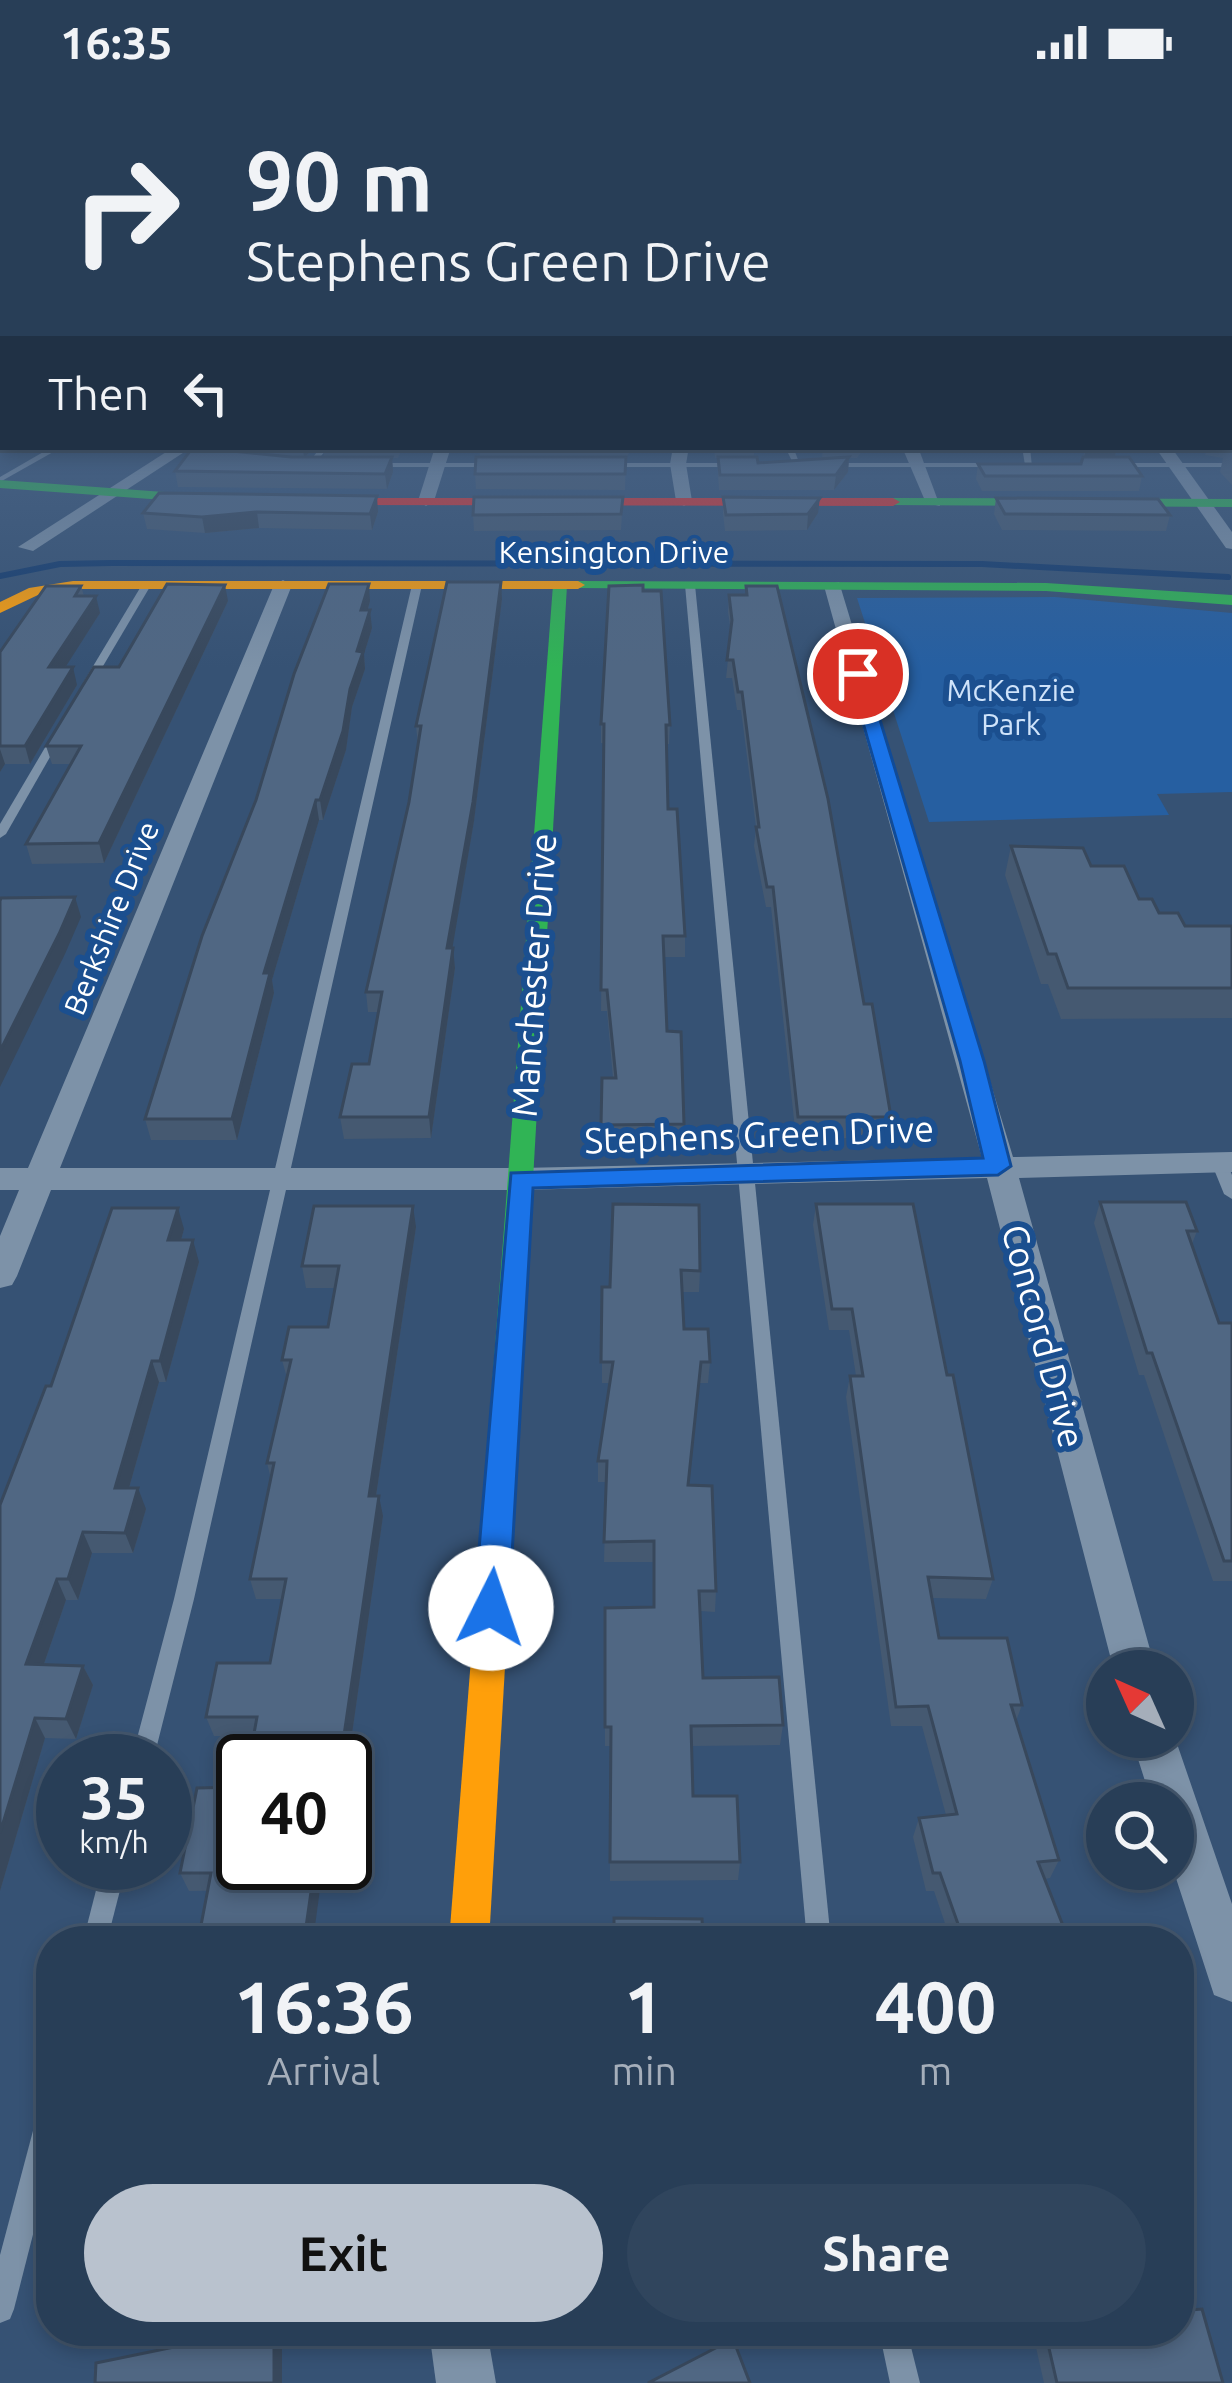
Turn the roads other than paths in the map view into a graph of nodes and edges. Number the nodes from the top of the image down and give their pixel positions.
1 (48, 453) edge
2 (182, 453) edge
3 (320, 453) edge
4 (441, 453) edge
5 (793, 453) edge
6 (912, 453) edge
7 (1027, 453) edge
8 (1167, 453) edge
9 (680, 456) edge
10 (293, 465) edge
11 (308, 465) junction
12 (329, 465) edge
13 (372, 465) edge
14 (436, 465) junction
15 (506, 465) edge
16 (594, 465) edge
17 (758, 465) edge
18 (778, 465) edge
19 (798, 465) junction
20 (916, 465) junction
21 (1029, 465) junction
22 (1050, 465) edge
23 (1091, 465) edge
24 (1174, 465) junction
25 (1232, 465) edge
26 (0, 482) edge
27 (110, 494) junction
28 (247, 501) edge
29 (292, 501) edge
30 (426, 501) junction
31 (684, 501) junction
32 (1199, 502) junction
33 (1232, 502) edge
34 (934, 503) junction
35 (1232, 544) edge
36 (27, 547) dead end
37 (146, 585) junction
38 (284, 585) junction
39 (416, 585) junction
40 (560, 585) junction
41 (690, 585) junction
42 (833, 586) junction
43 (1232, 600) edge
44 (0, 608) edge
45 (76, 703) edge
46 (64, 723) edge
47 (0, 834) edge
48 (1225, 1162) edge
49 (998, 1166) junction
50 (748, 1173) junction
51 (40, 1178) junction
52 (0, 1179) edge
53 (277, 1179) junction
54 (520, 1179) junction
55 (1232, 1194) edge
56 (0, 1276) edge
57 (1129, 1650) edge
58 (149, 1734) edge
59 (1160, 1758) edge
60 (109, 1890) edge
61 (99, 1926) edge
62 (471, 1926) edge
63 (818, 1926) edge
64 (1232, 1977) edge
65 (36, 2170) edge
66 (0, 2309) edge
67 (460, 2346) edge
68 (896, 2346) edge
69 (466, 2383) edge
70 (905, 2383) edge

1 - 26 lane
2 - 27 street
3 - 11 lane
4 - 14 street
5 - 19 lane
6 - 20 street
7 - 21 lane
8 - 24 street
9 - 16 lane
9 - 17 lane
9 - 31 street
10 - 11 lane
11 - 12 lane
13 - 14 lane
14 - 15 lane
14 - 30 street
18 - 19 lane
19 - 20 lane
20 - 21 lane
20 - 34 street
21 - 22 lane
23 - 24 lane
24 - 25 lane
24 - 32 street
26 - 27 street
27 - 28 street
27 - 36 street
29 - 30 street
30 - 31 street
31 - 34 street
32 - 33 street
32 - 34 street
32 - 35 street
37 - 38 street, Kensington Drive
37 - 44 street, Kensington Drive
37 - 45 lane
38 - 39 street, Kensington Drive
38 - 51 street, Berkshire Drive
39 - 40 street, Kensington Drive
39 - 53 lane
40 - 41 street, Kensington Drive
40 - 54 street, Manchester Drive
41 - 42 street, Kensington Drive
41 - 50 lane
42 - 43 street, Kensington Drive
42 - 49 street, Concord Drive
46 - 47 lane
48 - 49 street, Stephens Green Drive
48 - 55 lane
49 - 50 street, Stephens Green Drive
49 - 57 street, Concord Drive
50 - 54 street, Stephens Green Drive
50 - 63 lane
51 - 52 street, Stephens Green Drive
51 - 53 street, Stephens Green Drive
51 - 56 street, Berkshire Drive
53 - 54 street, Stephens Green Drive
53 - 58 lane
54 - 62 street, Manchester Drive
59 - 64 street
60 - 61 lane
65 - 66 lane
67 - 69 street
68 - 70 lane

